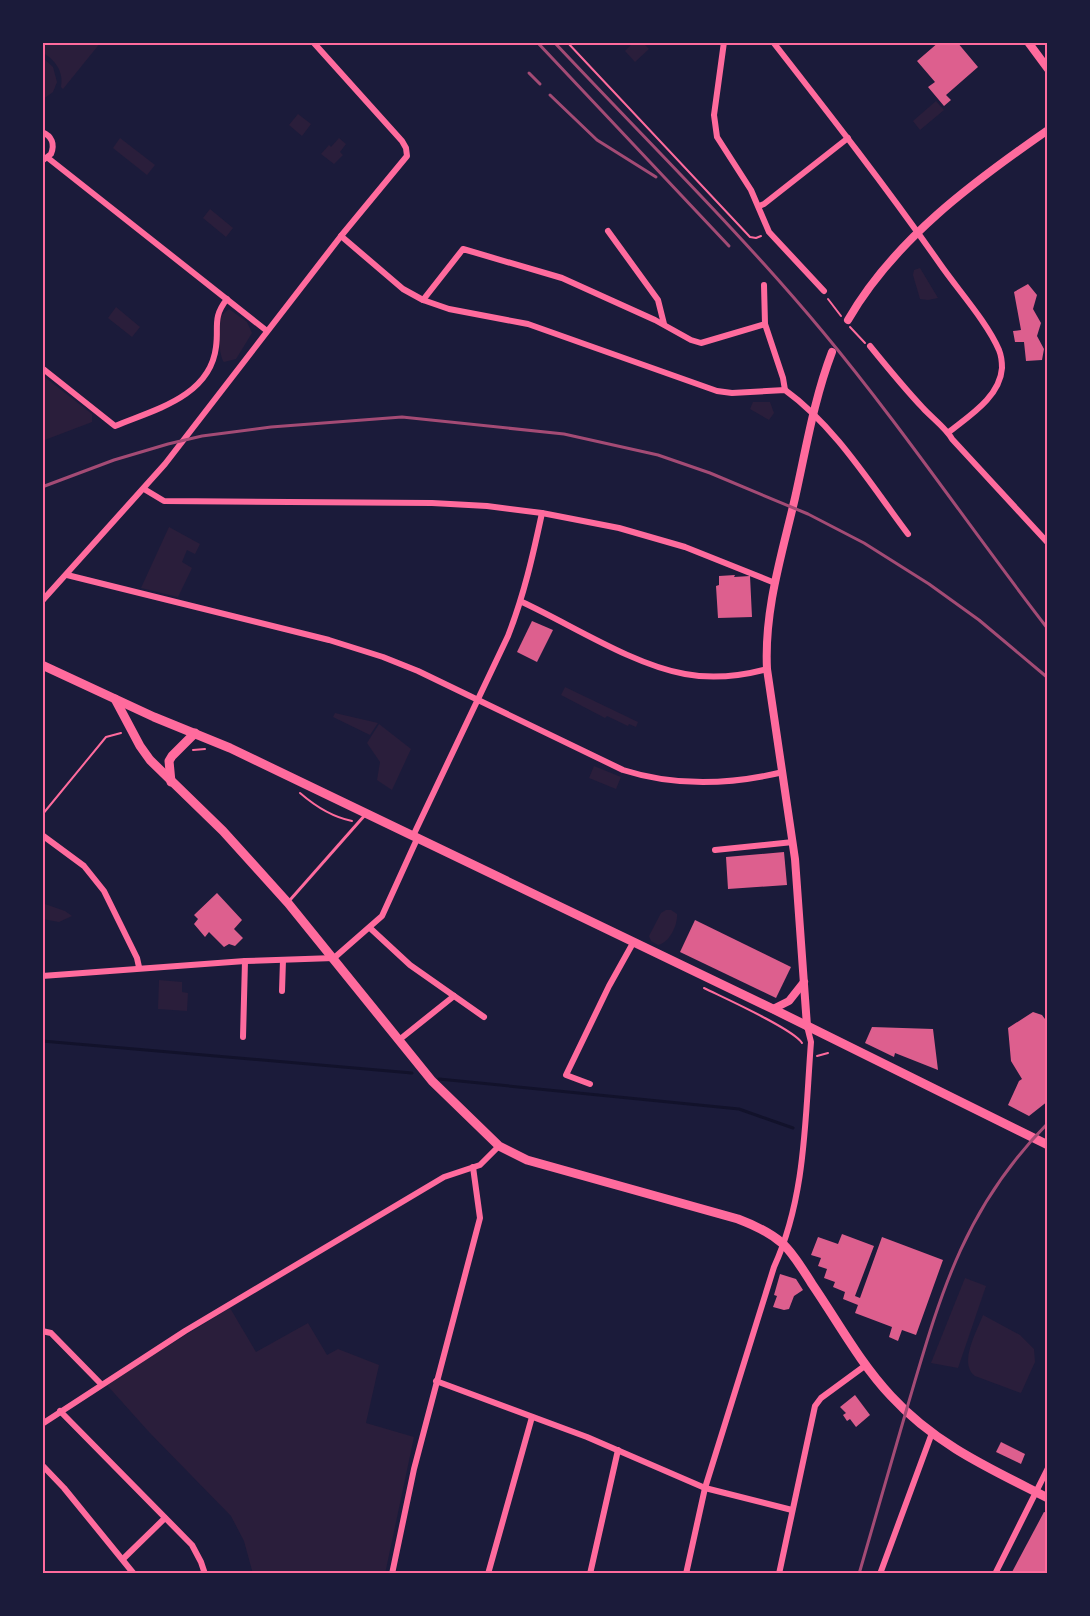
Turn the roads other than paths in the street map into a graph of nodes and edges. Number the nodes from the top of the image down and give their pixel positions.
1 (313, 42) edge
2 (724, 42) edge
3 (773, 42) edge
4 (1028, 42) edge
5 (1048, 69) edge
6 (1048, 130) edge
7 (42, 132) edge
8 (848, 138) junction
9 (45, 160) edge
10 (759, 206) junction
11 (608, 231) dead end
12 (917, 232) junction
13 (341, 236) junction
14 (764, 285) dead end
15 (824, 291) dead end
16 (227, 299) junction
17 (423, 300) junction
18 (848, 320) dead end
19 (664, 324) junction
20 (765, 324) junction
21 (267, 332) junction
22 (870, 346) dead end
23 (832, 352) dead end
24 (42, 368) edge
25 (785, 390) junction
26 (814, 414) junction
27 (949, 432) junction
28 (144, 489) junction
29 (542, 513) junction
30 (908, 534) dead end
31 (1048, 543) edge
32 (67, 575) junction
33 (775, 583) junction
34 (42, 601) edge
35 (522, 602) junction
36 (42, 665) edge
37 (767, 669) junction
38 (115, 699) junction
39 (479, 700) junction
40 (195, 733) junction
41 (783, 772) junction
42 (171, 782) junction
43 (366, 814) junction
44 (42, 835) edge
45 (415, 838) junction
46 (793, 843) junction
47 (715, 850) dead end
48 (288, 903) junction
49 (370, 928) junction
50 (633, 943) junction
51 (334, 958) junction
52 (245, 960) junction
53 (283, 960) junction
54 (139, 968) junction
55 (42, 976) edge
56 (804, 982) junction
57 (282, 991) dead end
58 (454, 996) junction
59 (773, 1009) junction
60 (484, 1017) dead end
61 (807, 1026) junction
62 (243, 1037) dead end
63 (399, 1040) junction
64 (590, 1084) dead end
65 (1045, 1144) edge
66 (499, 1146) junction
67 (473, 1167) junction
68 (784, 1245) junction
69 (42, 1331) edge
70 (866, 1365) junction
71 (436, 1381) junction
72 (101, 1384) junction
73 (60, 1411) junction
74 (532, 1417) junction
75 (42, 1424) edge
76 (932, 1433) junction
77 (618, 1450) junction
78 (42, 1464) edge
79 (1048, 1468) edge
80 (705, 1488) junction
81 (1037, 1493) junction
82 (1048, 1498) edge
83 (792, 1510) junction
84 (165, 1518) junction
85 (123, 1559) junction
86 (134, 1574) edge
87 (205, 1574) edge
88 (392, 1574) edge
89 (488, 1574) edge
90 (590, 1574) edge
91 (686, 1574) edge
92 (779, 1574) edge
93 (880, 1574) edge
94 (995, 1574) edge

1 - 13 street
2 - 10 street
3 - 8 street
4 - 5 street
6 - 12 street
7 - 9 street
8 - 10 street
8 - 12 street
9 - 16 street
10 - 15 street
11 - 19 street
12 - 18 street
12 - 27 street
13 - 17 street
13 - 21 street
14 - 20 street
16 - 21 street
16 - 24 street
17 - 19 street
17 - 25 street
19 - 20 street
20 - 25 street
21 - 28 street
22 - 27 street
23 - 26 street
25 - 26 street
26 - 30 street
26 - 33 street
27 - 31 street
28 - 29 street
28 - 32 street
29 - 33 street
29 - 35 street
32 - 34 street
32 - 39 street
33 - 37 street
35 - 37 street
35 - 39 street
36 - 38 main road
37 - 41 street
38 - 40 main road
38 - 42 main road
39 - 41 street
39 - 45 street
40 - 42 main road
40 - 43 main road
41 - 46 street
42 - 48 main road
43 - 45 main road
43 - 48 lane
44 - 54 street
45 - 49 street
45 - 50 main road
46 - 47 street
46 - 56 street
48 - 51 main road
49 - 51 street
49 - 58 street
50 - 59 main road
50 - 64 street
51 - 53 street
51 - 63 main road
52 - 53 street
52 - 54 street
52 - 62 street
53 - 57 street
54 - 55 street
56 - 59 street
56 - 61 street
58 - 60 street
58 - 63 street
59 - 61 main road
61 - 65 main road
61 - 68 street
63 - 66 main road
66 - 67 street
66 - 68 main road
67 - 71 street
67 - 72 street
68 - 70 main road
68 - 80 street
69 - 72 street
70 - 76 main road
70 - 83 street
71 - 74 street
71 - 88 street
72 - 73 street
73 - 75 street
73 - 84 street
74 - 77 street
74 - 89 street
76 - 81 main road
76 - 93 street
77 - 80 street
77 - 90 street
78 - 85 street
79 - 81 street
80 - 83 street
80 - 91 street
81 - 82 main road
81 - 94 street
83 - 92 street
84 - 85 street
84 - 87 street
85 - 86 street

